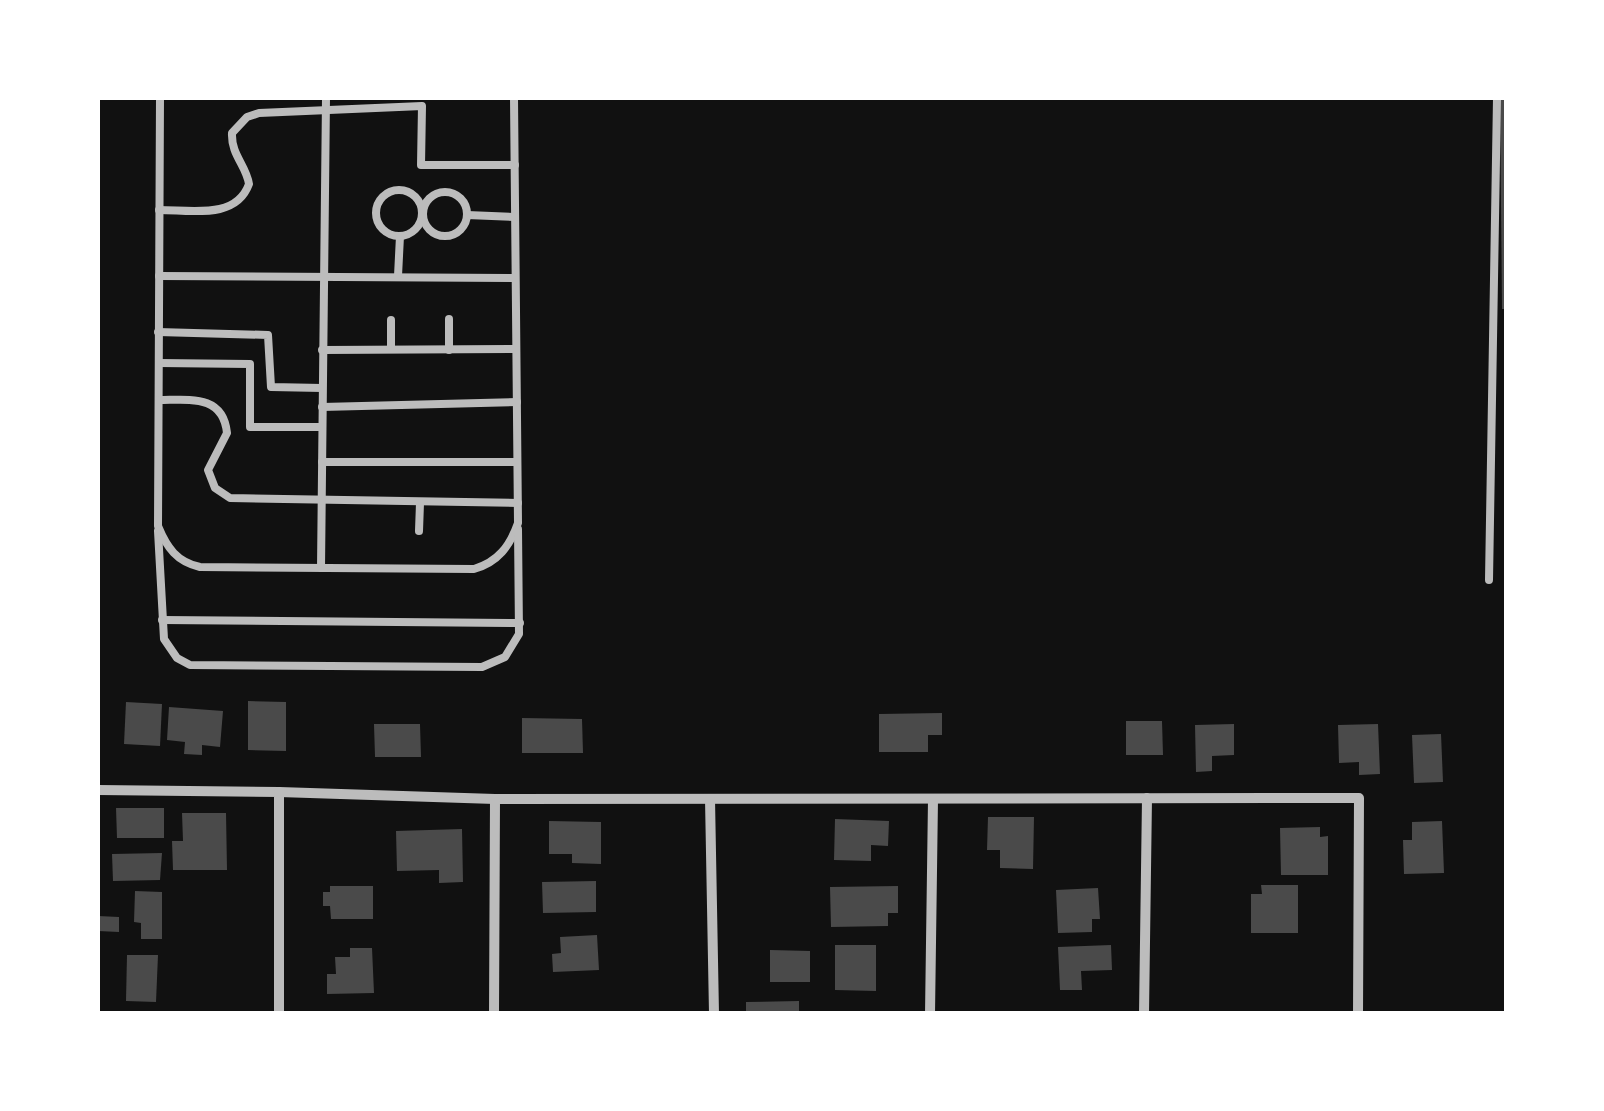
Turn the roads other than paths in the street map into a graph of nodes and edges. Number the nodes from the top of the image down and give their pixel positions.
1 (160, 98) edge
2 (326, 98) edge
3 (514, 98) edge
4 (1498, 98) edge
5 (326, 109) junction
6 (515, 165) junction
7 (160, 210) junction
8 (423, 210) junction
9 (467, 215) junction
10 (515, 216) junction
11 (400, 236) junction
12 (159, 276) junction
13 (398, 276) junction
14 (322, 277) junction
15 (515, 278) junction
16 (449, 319) dead end
17 (391, 320) dead end
18 (158, 332) junction
19 (391, 349) junction
20 (516, 349) junction
21 (322, 350) junction
22 (449, 350) junction
23 (159, 363) junction
24 (322, 388) junction
25 (159, 400) junction
26 (517, 402) junction
27 (322, 406) junction
28 (322, 428) junction
29 (1492, 441) junction
30 (1506, 441) edge
31 (322, 462) junction
32 (517, 462) junction
33 (322, 501) junction
34 (420, 504) junction
35 (518, 504) junction
36 (518, 515) junction
37 (158, 526) junction
38 (420, 531) dead end
39 (321, 568) junction
40 (1489, 580) dead end
41 (162, 620) junction
42 (520, 622) junction
43 (98, 790) edge
44 (279, 792) junction
45 (496, 798) junction
46 (710, 798) junction
47 (1147, 798) junction
48 (933, 799) junction
49 (279, 1014) edge
50 (494, 1014) edge
51 (714, 1014) edge
52 (930, 1014) edge
53 (1144, 1014) edge
54 (1358, 1014) edge

1 - 7 lane
2 - 5 lane
3 - 6 lane
4 - 29 lane
5 - 6 lane
5 - 7 lane
5 - 14 lane
6 - 10 lane
7 - 12 lane
8 - 9 lane
8 - 9 lane
8 - 11 lane
8 - 11 lane
9 - 10 lane
10 - 15 lane
11 - 13 lane
12 - 14 lane
12 - 18 lane
13 - 14 lane
13 - 15 lane
14 - 21 lane
15 - 20 lane
16 - 22 lane
17 - 19 lane
18 - 23 lane
18 - 24 lane
19 - 21 lane
19 - 22 lane
20 - 22 lane
20 - 26 lane
21 - 24 lane
23 - 25 lane
23 - 28 lane
24 - 27 lane
25 - 33 lane
25 - 37 lane
26 - 27 lane
26 - 32 lane
27 - 28 lane
28 - 31 lane
29 - 30 lane
29 - 40 lane
31 - 32 lane
31 - 33 lane
32 - 35 lane
33 - 34 lane
33 - 39 lane
34 - 35 lane
34 - 38 lane
35 - 36 lane
36 - 39 lane
36 - 42 lane
37 - 39 lane
37 - 41 lane
41 - 42 lane
41 - 42 lane
43 - 44 street
44 - 45 street
44 - 49 street
45 - 46 street
45 - 50 street
46 - 48 street
46 - 51 street
47 - 48 street
47 - 53 street
47 - 54 street
48 - 52 street

